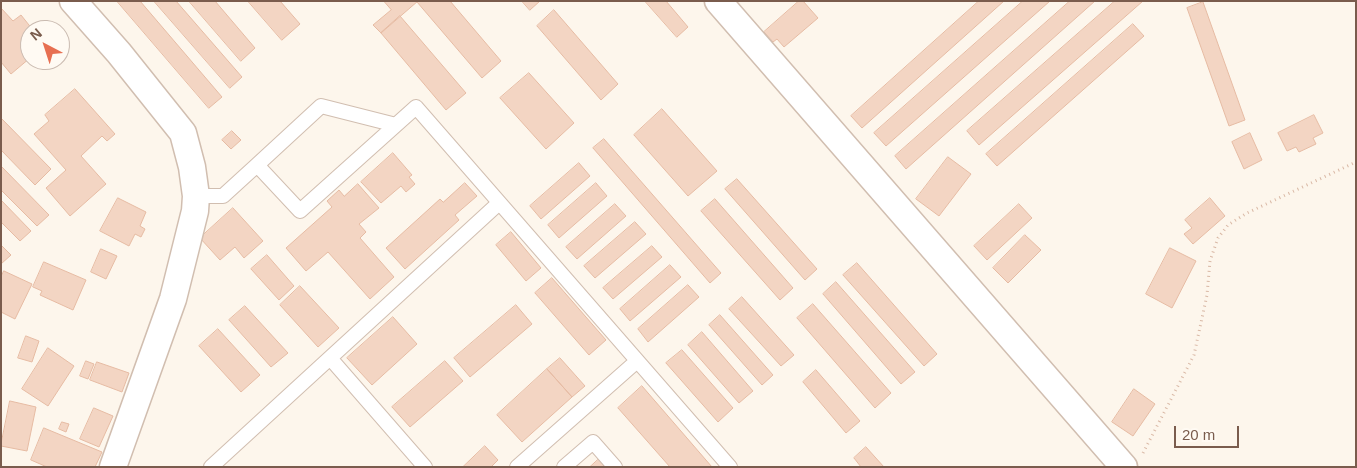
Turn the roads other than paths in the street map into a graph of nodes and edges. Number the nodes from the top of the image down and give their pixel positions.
1 (72, 1) edge
2 (718, 1) edge
3 (396, 125) junction
4 (257, 165) junction
5 (196, 196) junction
6 (499, 203) junction
7 (330, 358) junction
8 (637, 361) junction
9 (1132, 462) edge
10 (526, 464) edge
11 (113, 467) edge
12 (211, 467) edge
13 (425, 467) edge
14 (564, 467) edge
15 (615, 467) edge
16 (730, 467) edge

1 - 5 street
2 - 9 street
3 - 4 lane
3 - 4 lane
3 - 6 lane
4 - 5 lane
5 - 11 street
6 - 7 lane
6 - 8 lane
7 - 12 lane
7 - 13 lane
8 - 10 lane
8 - 16 lane
14 - 15 lane

